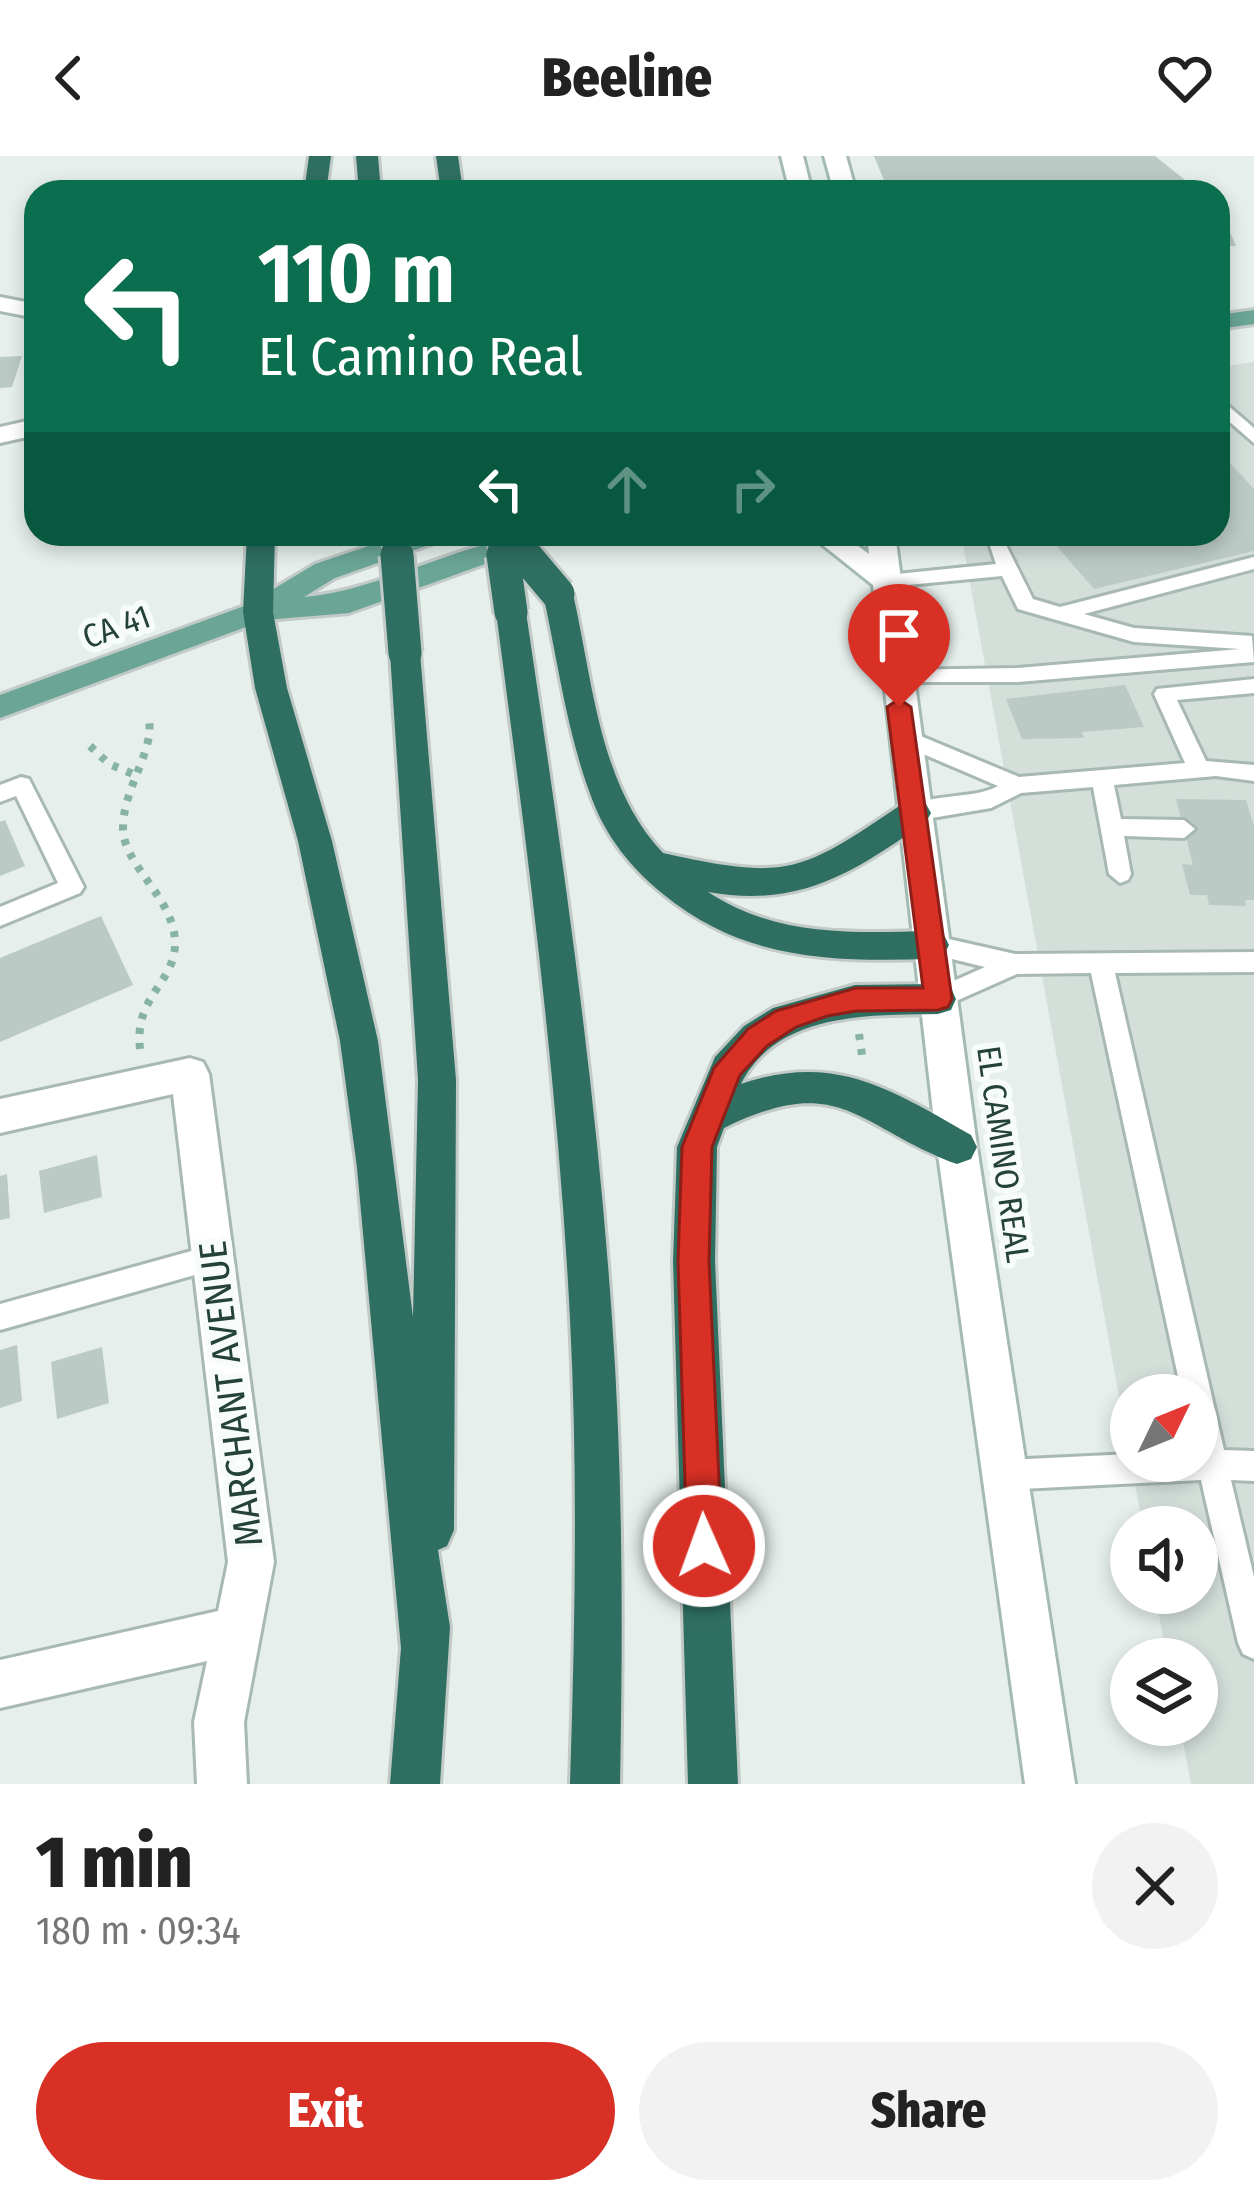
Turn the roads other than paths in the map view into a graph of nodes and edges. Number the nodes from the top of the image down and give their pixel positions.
1 (1230, 413) edge
2 (1254, 438) edge
3 (261, 546) edge
4 (396, 546) edge
5 (398, 546) edge
6 (504, 546) edge
7 (508, 546) edge
8 (514, 546) edge
9 (840, 546) edge
10 (883, 546) edge
11 (999, 546) edge
12 (1254, 562) edge
13 (1008, 569) junction
14 (887, 581) junction
15 (258, 612) junction
16 (1060, 614) junction
17 (1254, 643) edge
18 (1254, 655) edge
19 (896, 677) junction
20 (1254, 686) edge
21 (0, 707) edge
22 (903, 737) junction
23 (1199, 769) junction
24 (1254, 773) edge
25 (1102, 777) junction
26 (1017, 785) junction
27 (0, 794) edge
28 (914, 813) junction
29 (1111, 827) junction
30 (1184, 830) dead end
31 (649, 861) junction
32 (1120, 874) dead end
33 (0, 917) edge
34 (932, 945) junction
35 (1254, 962) edge
36 (1101, 963) junction
37 (1015, 964) junction
38 (938, 999) junction
39 (0, 1116) edge
40 (708, 1117) junction
41 (957, 1147) junction
42 (213, 1258) junction
43 (0, 1317) edge
44 (1192, 1374) edge
45 (1218, 1465) edge
46 (1254, 1466) edge
47 (1110, 1470) edge
48 (1003, 1475) junction
49 (1216, 1482) edge
50 (240, 1630) junction
51 (1254, 1643) edge
52 (425, 1652) junction
53 (0, 1684) edge
54 (222, 1784) edge
55 (415, 1784) edge
56 (595, 1784) edge
57 (713, 1784) edge
58 (1050, 1784) edge

1 - 2 lane
3 - 15 highway
4 - 52 highway, bridge
5 - 15 main road, CA 41 / CA 41
6 - 56 highway, bridge
7 - 15 main road, CA 41 / CA 41
8 - 31 highway, bridge
9 - 14 main road
10 - 14 main road, EL CAMINO REAL
11 - 13 lane
12 - 16 lane
13 - 14 lane
13 - 16 lane
14 - 19 main road, EL CAMINO REAL
15 - 21 main road, CA 41 / CA 41
15 - 52 highway
16 - 17 lane
18 - 19 lane
19 - 22 main road, EL CAMINO REAL
20 - 23 lane
22 - 26 lane
22 - 28 main road, EL CAMINO REAL
23 - 24 lane
23 - 25 lane
25 - 26 lane
25 - 29 lane
26 - 28 lane
27 - 33 lane
28 - 31 highway
28 - 34 main road, EL CAMINO REAL
29 - 30 lane
29 - 32 lane
31 - 34 highway
34 - 37 lane
34 - 38 main road, EL CAMINO REAL
35 - 36 lane
36 - 37 lane
36 - 44 lane
37 - 38 lane
38 - 40 highway
38 - 41 main road, EL CAMINO REAL
39 - 42 main road, MARCHANT AVENUE
40 - 41 highway
40 - 57 highway
41 - 48 main road, EL CAMINO REAL
42 - 43 lane
42 - 50 main road, MARCHANT AVENUE
45 - 46 lane
47 - 48 lane
48 - 58 main road, EL CAMINO REAL
49 - 51 lane
50 - 53 main road
50 - 54 main road, MARCHANT AVENUE
52 - 55 highway

